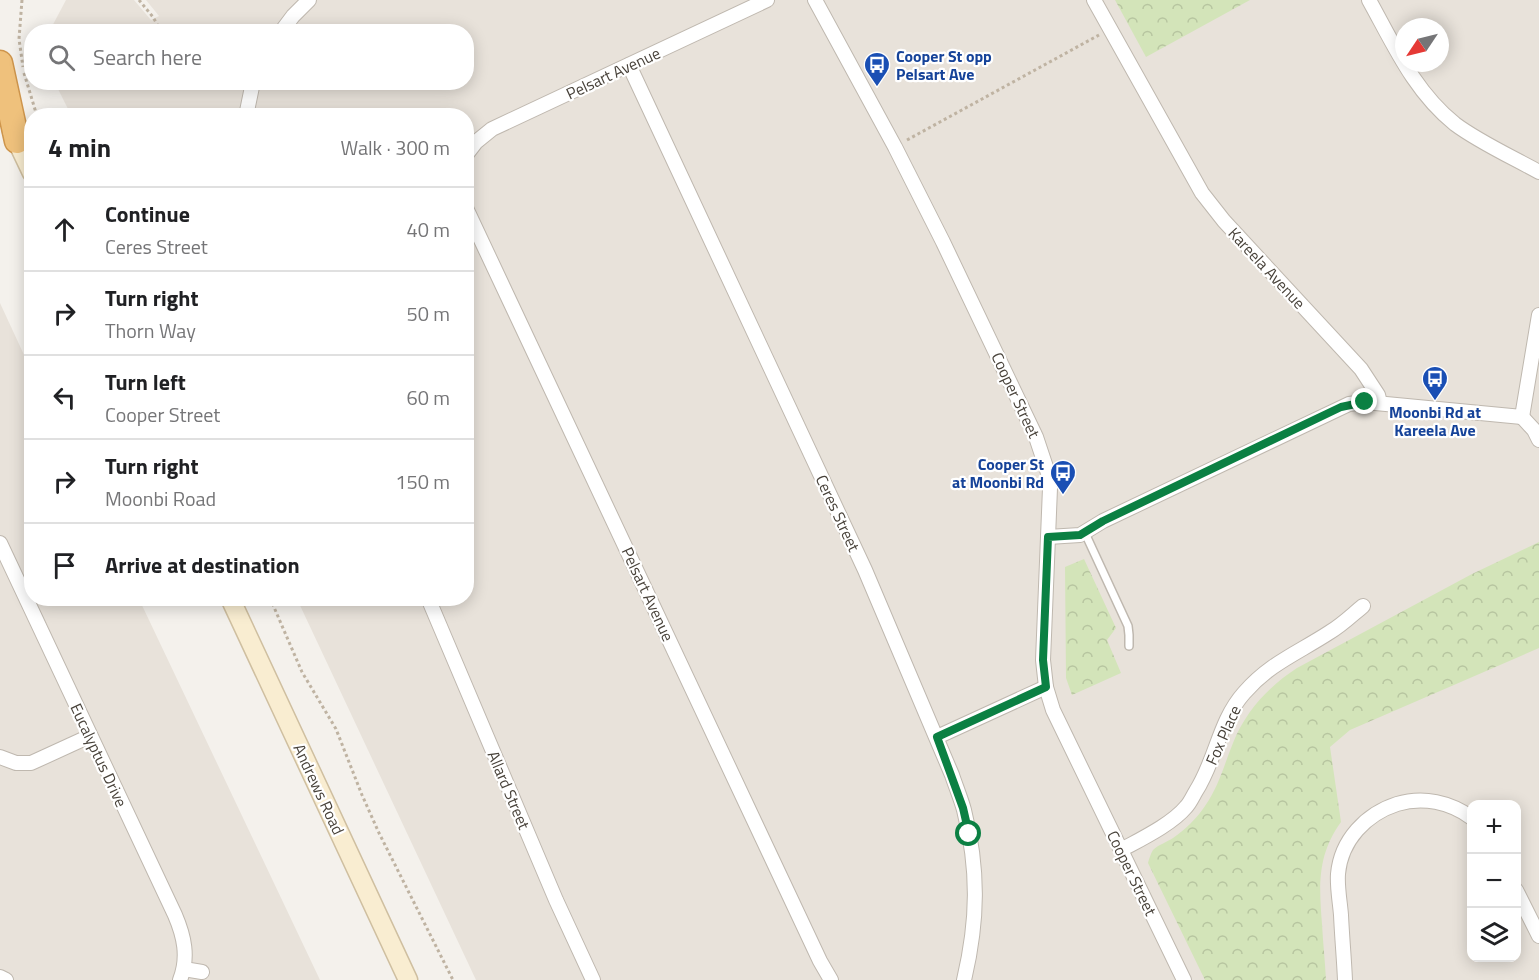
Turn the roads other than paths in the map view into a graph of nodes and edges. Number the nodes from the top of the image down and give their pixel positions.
1 (309, 0) edge
2 (767, 0) edge
3 (815, 0) edge
4 (1094, 0) edge
5 (1369, 0) edge
6 (287, 24) edge
7 (0, 63) edge
8 (629, 65) junction
9 (251, 90) edge
10 (0, 105) edge
11 (248, 108) edge
12 (0, 123) edge
13 (16, 141) junction
14 (474, 145) edge
15 (24, 157) edge
16 (1539, 172) edge
17 (474, 225) edge
18 (1539, 315) edge
19 (1380, 403) junction
20 (1522, 417) junction
21 (1539, 440) edge
22 (1085, 533) junction
23 (1048, 537) junction
24 (0, 543) edge
25 (24, 594) edge
26 (29, 606) edge
27 (234, 606) edge
28 (432, 606) edge
29 (1363, 606) dead end
30 (1129, 646) dead end
31 (1046, 687) junction
32 (90, 736) junction
33 (937, 737) junction
34 (0, 757) edge
35 (1467, 815) edge
36 (1121, 850) junction
37 (1521, 900) edge
38 (1539, 936) edge
39 (202, 972) dead end
40 (182, 975) edge
41 (0, 977) edge
42 (6, 980) edge
43 (408, 980) edge
44 (593, 980) edge
45 (831, 980) edge
46 (964, 980) edge
47 (1184, 980) edge
48 (1345, 980) edge

1 - 6 street
2 - 8 street, Pelsart Avenue
3 - 23 street, Cooper Street
4 - 19 street, Kareela Avenue
5 - 16 street
7 - 13 highway
8 - 14 street, Pelsart Avenue
8 - 33 street, Ceres Street
9 - 11 street
10 - 13 main road
12 - 13 highway
13 - 15 main road
17 - 45 street, Pelsart Avenue
18 - 20 street
19 - 20 street
19 - 22 street
20 - 21 street
22 - 23 street
22 - 30 lane
23 - 31 street, Cooper Street
24 - 25 street, Eucalyptus Drive
26 - 32 street, Eucalyptus Drive
27 - 43 main road, Andrews Road
28 - 44 street, Allard Street
29 - 36 street, Fox Place
31 - 33 street
31 - 36 street, Cooper Street
32 - 34 street
32 - 40 street, Eucalyptus Drive
33 - 46 street, Ceres Street
35 - 48 street
36 - 47 street, Cooper Street
37 - 38 street
39 - 40 street, Eucalyptus Drive
41 - 42 street

